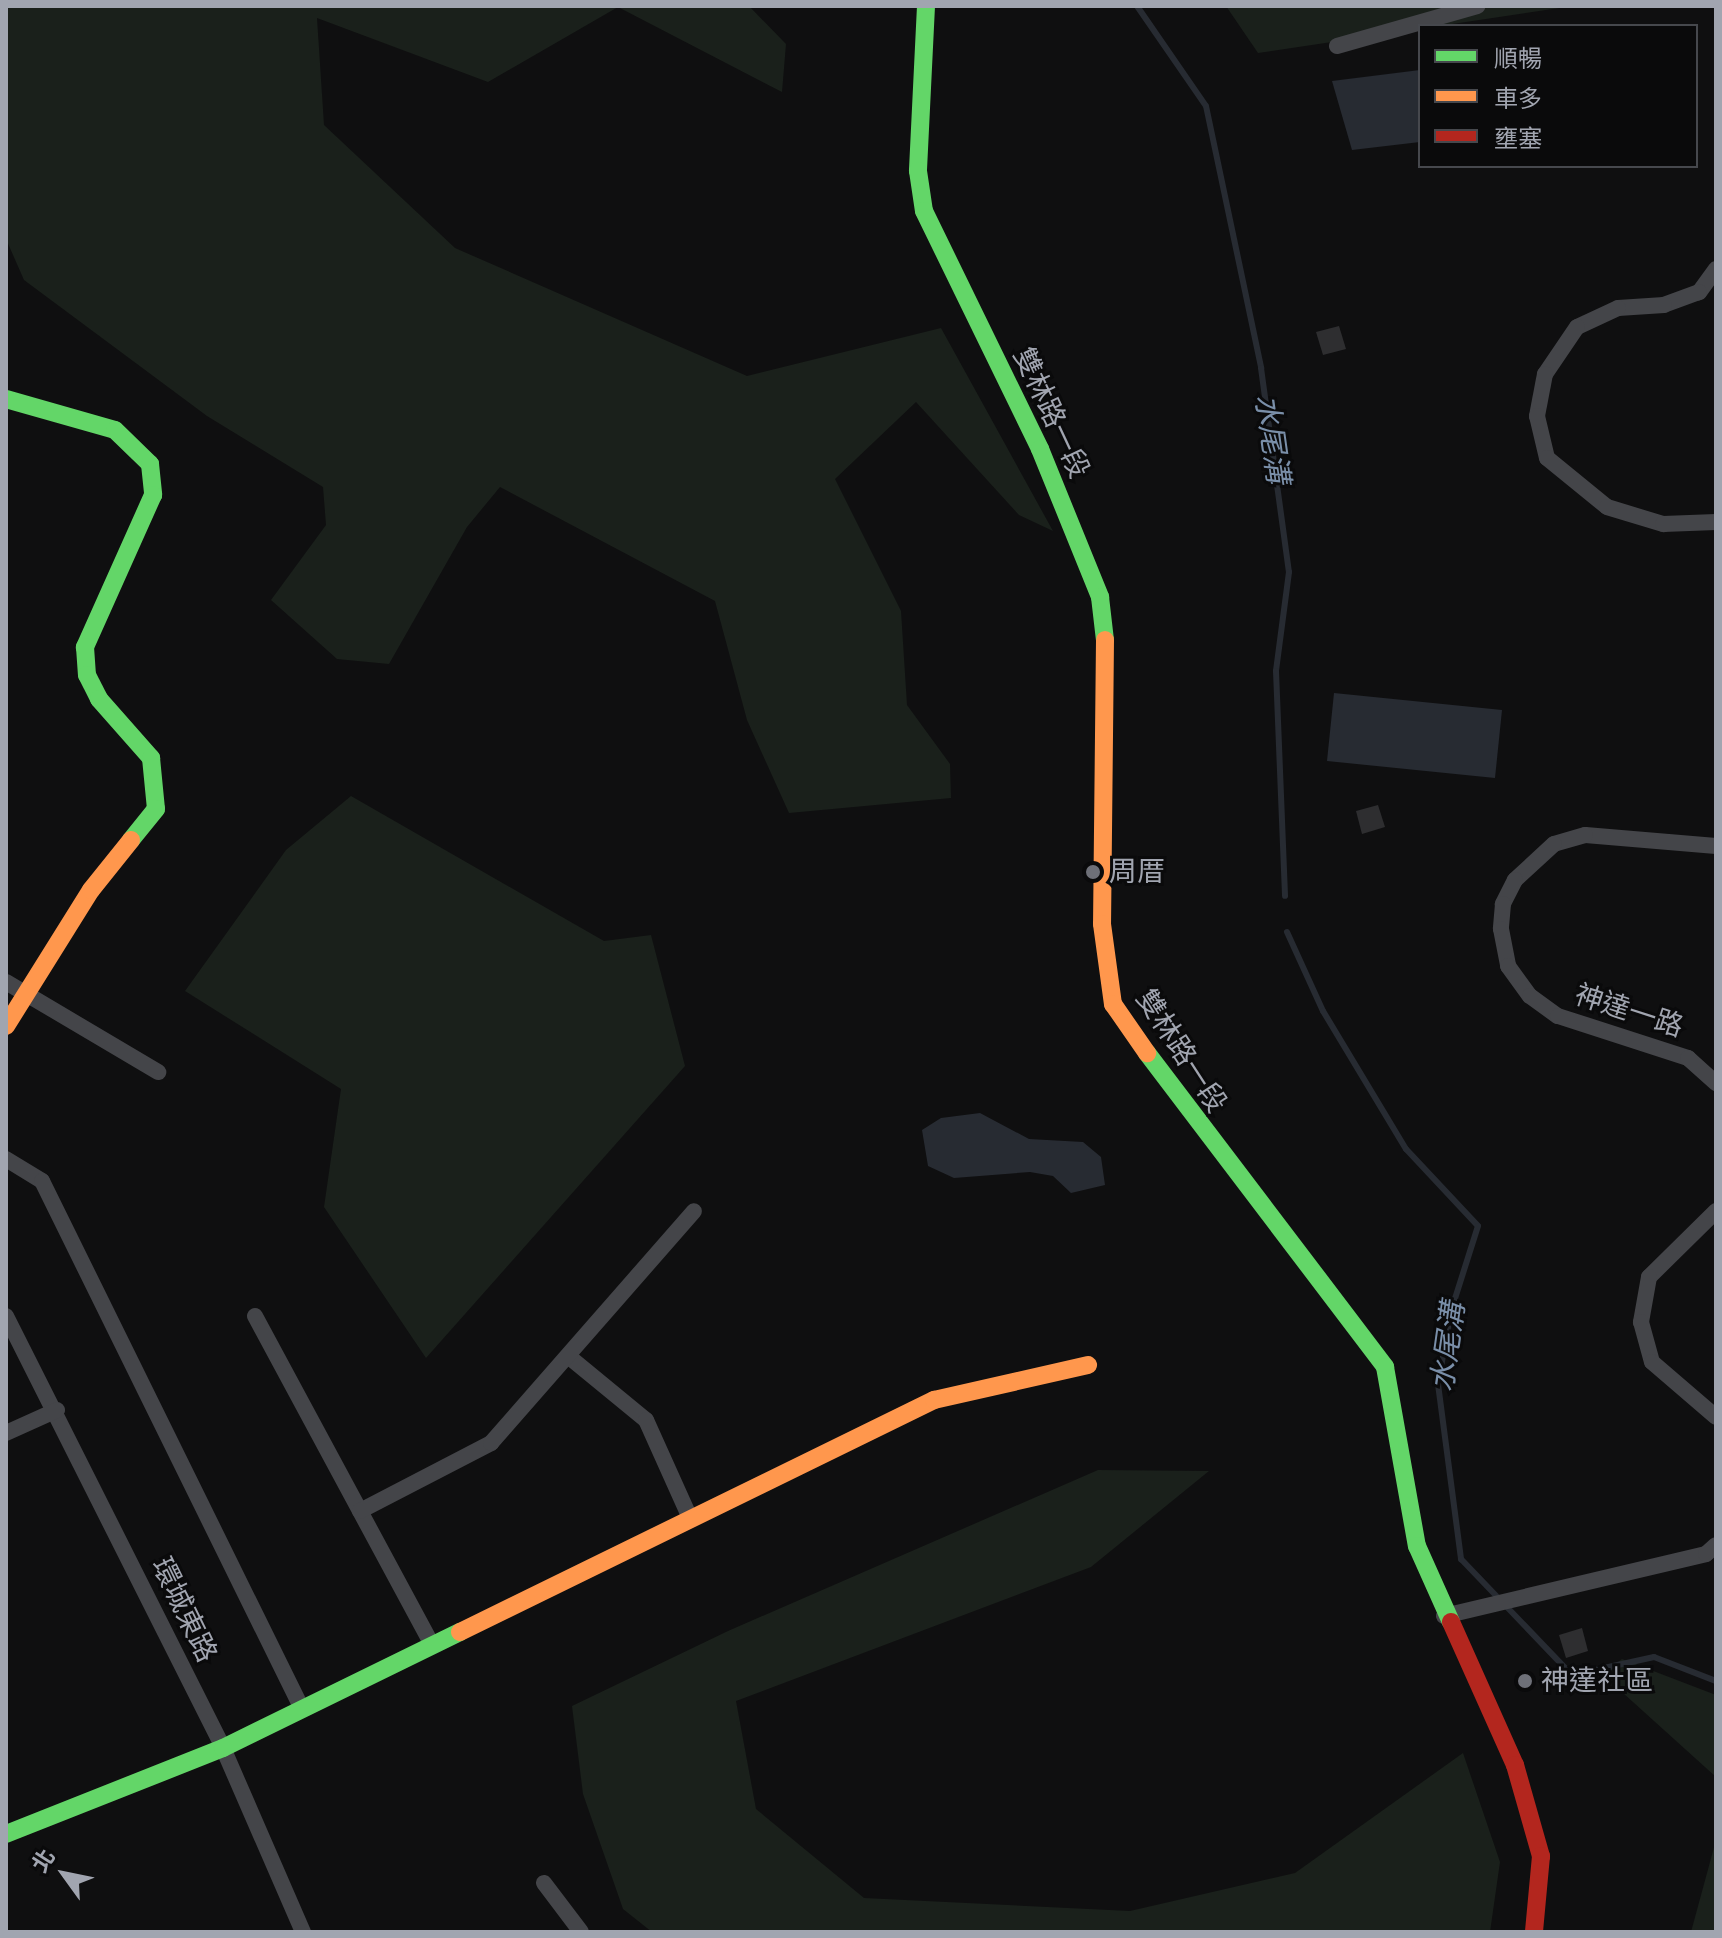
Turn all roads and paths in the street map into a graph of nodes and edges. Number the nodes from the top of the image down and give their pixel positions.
1 (926, 6) edge
2 (1477, 6) edge
3 (1337, 46) dead end
4 (1716, 269) edge
5 (6, 399) edge
6 (1716, 522) edge
7 (1716, 846) edge
8 (6, 982) edge
9 (24, 993) junction
10 (6, 1026) edge
11 (158, 1072) dead end
12 (1716, 1083) edge
13 (6, 1159) edge
14 (694, 1211) dead end
15 (1714, 1218) edge
16 (6, 1316) edge
17 (255, 1316) dead end
18 (568, 1356) junction
19 (1088, 1365) dead end
20 (57, 1410) junction
21 (1716, 1417) edge
22 (6, 1433) edge
23 (360, 1511) junction
24 (690, 1518) junction
25 (1716, 1545) edge
26 (1444, 1616) junction
27 (432, 1645) junction
28 (302, 1709) junction
29 (223, 1748) junction
30 (6, 1834) edge
31 (544, 1883) dead end
32 (303, 1932) edge
33 (581, 1932) edge
34 (1534, 1932) edge

1 - 26 street, 雙林路一段
2 - 3 street
4 - 6 street
5 - 9 street
7 - 12 street, 神達一路
8 - 9 street
9 - 10 street
9 - 11 street
13 - 28 street
14 - 18 street
15 - 21 street
16 - 20 street, 環城東路
17 - 23 street
18 - 23 street
18 - 24 street
19 - 24 street
20 - 22 street
20 - 29 street, 環城東路
23 - 27 street
24 - 27 street
25 - 26 street
26 - 34 street, 雙林路一段
27 - 28 street
28 - 29 street
29 - 30 street
29 - 32 street, 環城東路
31 - 33 street

